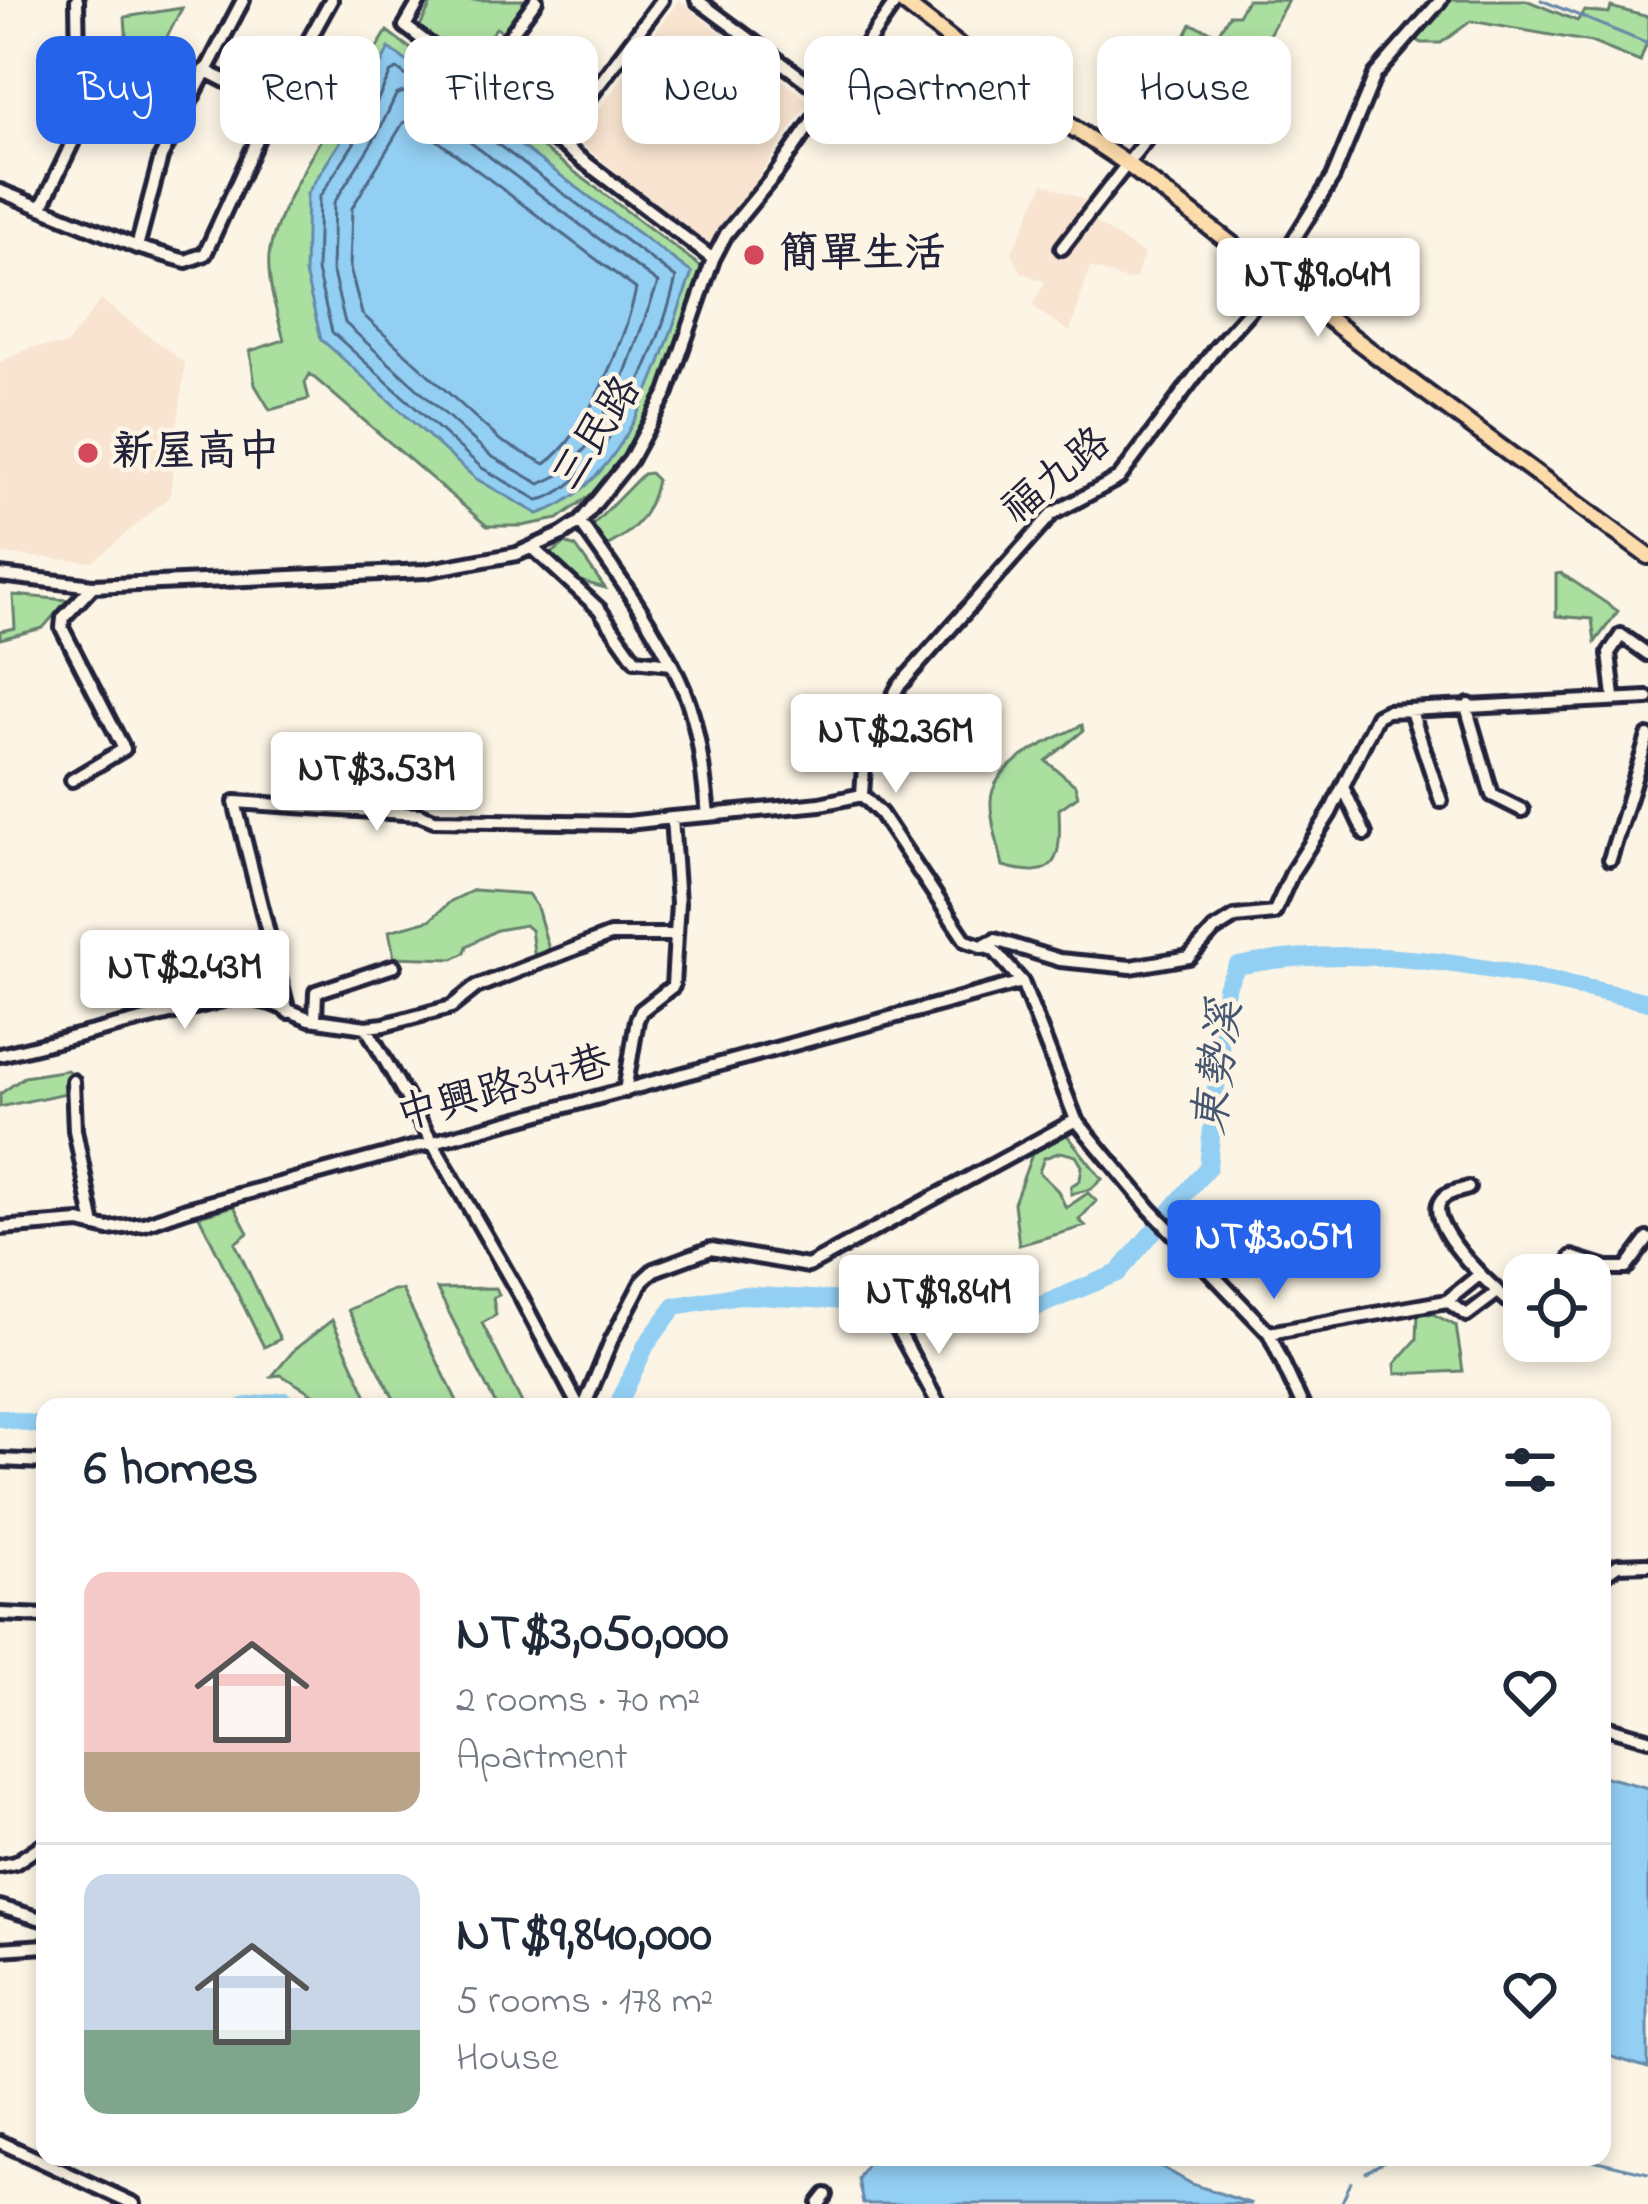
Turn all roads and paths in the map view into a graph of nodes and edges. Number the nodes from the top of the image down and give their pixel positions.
1 (77, 0) edge
2 (243, 0) edge
3 (331, 0) edge
4 (420, 0) edge
5 (536, 0) edge
6 (662, 0) edge
7 (697, 0) edge
8 (898, 0) edge
9 (1441, 0) edge
10 (311, 36) edge
11 (418, 36) edge
12 (510, 36) edge
13 (873, 36) edge
14 (204, 70) junction
15 (220, 78) edge
16 (804, 79) edge
17 (598, 86) edge
18 (804, 131) edge
19 (255, 144) edge
20 (559, 144) edge
21 (1141, 144) edge
22 (1126, 163) junction
23 (0, 191) edge
24 (41, 208) junction
25 (137, 247) junction
26 (1062, 248) dead end
27 (712, 259) junction
28 (1276, 276) junction
29 (580, 522) junction
30 (533, 548) junction
31 (1648, 556) edge
32 (0, 575) edge
33 (93, 586) junction
34 (1648, 654) edge
35 (670, 664) junction
36 (1614, 698) junction
37 (1648, 698) edge
38 (1469, 705) junction
39 (1411, 710) junction
40 (1648, 736) edge
41 (72, 780) dead end
42 (1343, 787) junction
43 (862, 795) junction
44 (1441, 801) dead end
45 (1522, 810) dead end
46 (708, 815) junction
47 (672, 818) junction
48 (1365, 834) dead end
49 (1610, 859) dead end
50 (676, 935) junction
51 (981, 947) junction
52 (394, 966) dead end
53 (1022, 982) junction
54 (288, 1012) junction
55 (315, 1019) junction
56 (366, 1027) junction
57 (0, 1055) edge
58 (73, 1081) dead end
59 (625, 1091) junction
60 (1076, 1120) junction
61 (434, 1144) junction
62 (1468, 1188) dead end
63 (94, 1226) junction
64 (0, 1228) edge
65 (1648, 1239) edge
66 (1611, 1268) edge
67 (1479, 1275) junction
68 (1495, 1294) junction
69 (1503, 1299) edge
70 (1447, 1301) junction
71 (898, 1330) dead end
72 (1269, 1333) junction
73 (576, 1398) edge
74 (585, 1398) edge
75 (935, 1398) edge
76 (1300, 1398) edge
77 (0, 1460) edge
78 (36, 1462) edge
79 (1648, 1564) edge
80 (1611, 1569) edge
81 (0, 1614) edge
82 (36, 1616) edge
83 (1611, 1729) edge
84 (1648, 1739) edge
85 (36, 1849) edge
86 (0, 1866) edge
87 (0, 1907) edge
88 (36, 1917) edge
89 (36, 1947) edge
90 (0, 1949) edge
91 (0, 2142) edge
92 (36, 2159) edge
93 (52, 2166) edge
94 (134, 2204) edge

1 - 24 street
2 - 14 street
3 - 10 street
4 - 11 street
5 - 12 street
6 - 17 street
7 - 16 street
8 - 13 street, 三民路
8 - 22 main road
9 - 28 street, 福九路
14 - 15 street
14 - 25 street
18 - 27 street, 三民路
19 - 25 street
20 - 27 street
21 - 22 street
22 - 26 street
22 - 28 main road
23 - 24 street
24 - 25 street
27 - 29 street, 三民路
28 - 31 main road
28 - 43 street, 福九路
29 - 30 street, 三民路
29 - 35 street
30 - 33 street, 三民路
30 - 35 street
32 - 33 street, 三民路
33 - 41 street
34 - 36 street
35 - 46 street
36 - 37 street
36 - 38 street
38 - 39 street
38 - 45 street
39 - 42 street
39 - 44 street
40 - 49 street
42 - 48 street
42 - 51 street
43 - 46 street
43 - 51 street
46 - 47 street
47 - 50 street
47 - 54 street
50 - 56 street
50 - 59 street
51 - 53 street
52 - 55 street
53 - 59 street, 中興路347巷
53 - 60 street
54 - 55 street
54 - 57 street
55 - 56 street
56 - 61 street
58 - 63 street
59 - 61 street, 中興路347巷
60 - 72 street
60 - 74 street
61 - 63 street, 中興路347巷
61 - 73 street
62 - 67 street
63 - 64 street, 中興路347巷
65 - 66 street
67 - 68 street
67 - 70 street
68 - 69 street
68 - 70 street
70 - 72 street
71 - 75 street
72 - 76 street
77 - 78 street
79 - 80 street
81 - 82 street
83 - 84 street
85 - 86 street
87 - 88 street
89 - 90 street
91 - 92 street
93 - 94 street

